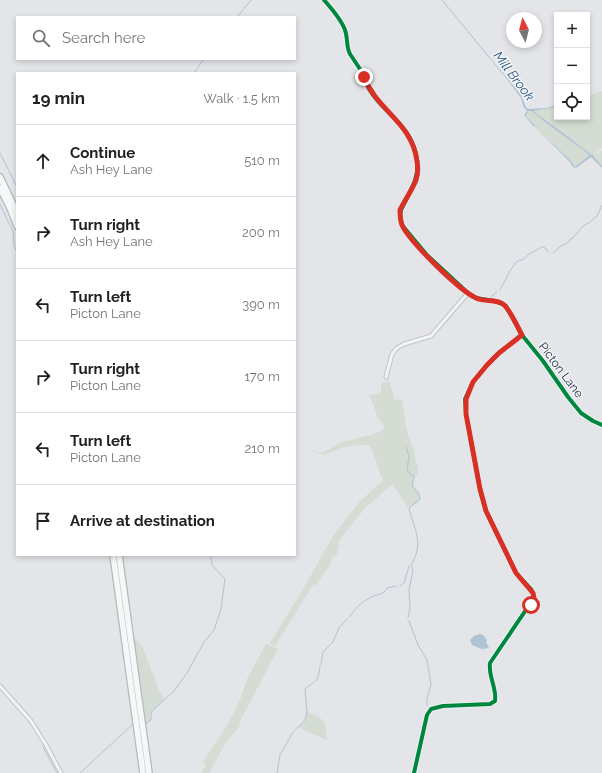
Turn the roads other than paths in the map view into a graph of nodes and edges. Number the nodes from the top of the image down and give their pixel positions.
1 (324, 0) edge
2 (0, 178) edge
3 (0, 188) edge
4 (16, 211) edge
5 (16, 223) edge
6 (468, 293) junction
7 (522, 335) junction
8 (386, 377) dead end
9 (602, 425) edge
10 (113, 556) edge
11 (119, 556) edge
12 (0, 686) edge
13 (61, 773) edge
14 (143, 773) edge
15 (149, 773) edge
16 (414, 773) edge

1 - 6 street, Picton Lane
2 - 4 highway
3 - 5 highway
6 - 7 street, Picton Lane
6 - 8 street
7 - 9 street, Picton Lane
7 - 16 street
10 - 14 highway
11 - 15 highway
12 - 13 street

